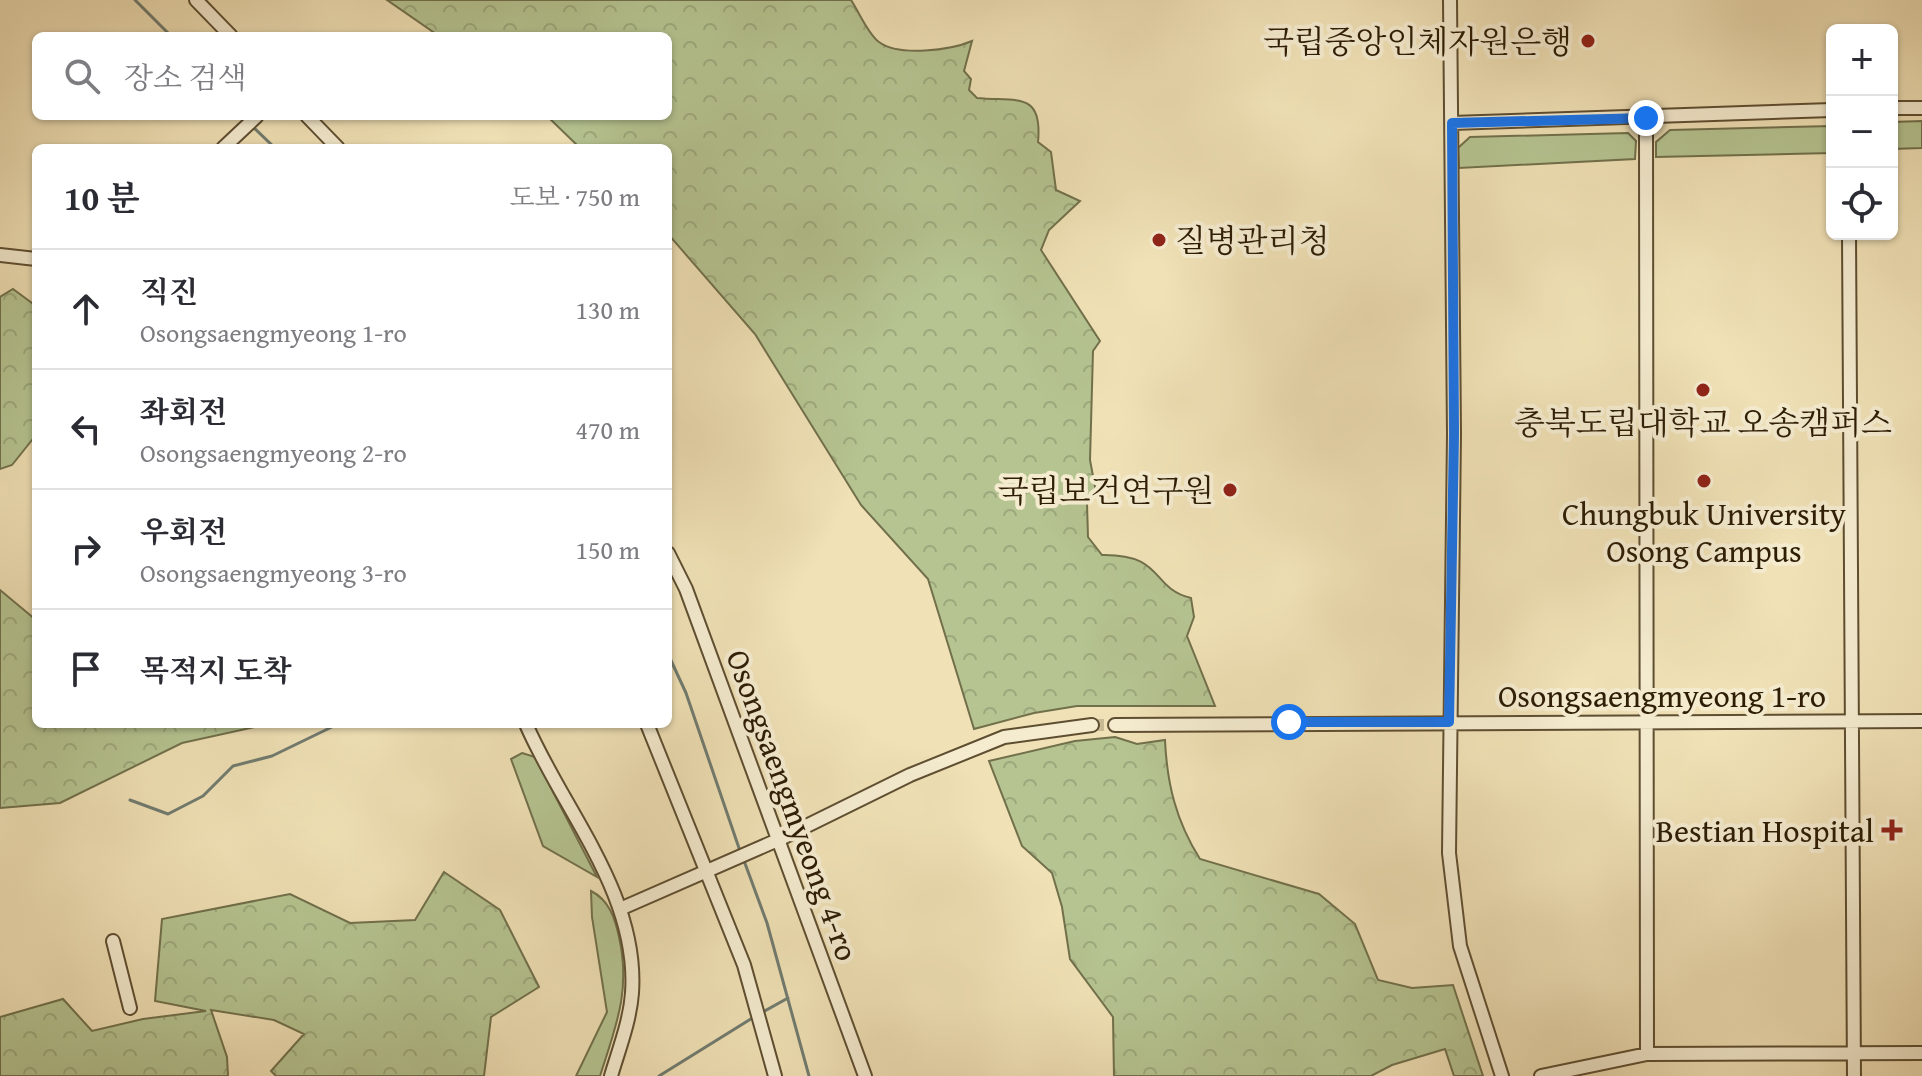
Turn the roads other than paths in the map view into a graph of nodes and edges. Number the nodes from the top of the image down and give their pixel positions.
1 (196, 0) edge
2 (1450, 0) edge
3 (227, 32) edge
4 (1898, 108) edge
5 (1922, 108) edge
6 (1826, 110) edge
7 (1646, 118) junction
8 (253, 120) edge
9 (311, 120) edge
10 (1452, 123) junction
11 (226, 144) edge
12 (334, 144) edge
13 (1849, 240) edge
14 (0, 255) edge
15 (32, 259) edge
16 (672, 561) edge
17 (1649, 721) junction
18 (1850, 721) junction
19 (1922, 721) edge
20 (1449, 722) junction
21 (1092, 725) tunnel mouth
22 (1115, 725) tunnel mouth
23 (528, 728) edge
24 (649, 728) edge
25 (780, 839) junction
26 (711, 868) junction
27 (620, 909) junction
28 (113, 941) dead end
29 (130, 1008) dead end
30 (1854, 1052) junction
31 (1922, 1053) edge
32 (1647, 1054) junction
33 (611, 1076) edge
34 (775, 1076) edge
35 (865, 1076) edge
36 (1502, 1076) edge
37 (1541, 1076) edge
38 (1854, 1076) edge

1 - 3 street
2 - 10 street
4 - 5 street
6 - 7 street
7 - 10 street
7 - 17 street
8 - 11 street
9 - 12 street
10 - 20 street
13 - 18 street
14 - 15 street
16 - 25 street, Osongsaengmyeong 4-ro
17 - 18 street, Osongsaengmyeong 1-ro
17 - 20 street, Osongsaengmyeong 1-ro
17 - 32 street
18 - 19 street, Osongsaengmyeong 1-ro
18 - 30 street
20 - 22 street, Osongsaengmyeong 1-ro
20 - 36 street
21 - 25 street
23 - 27 street
24 - 26 street
25 - 26 street
25 - 35 street, Osongsaengmyeong 4-ro
26 - 27 street
26 - 34 street
27 - 33 street
28 - 29 street
30 - 31 street
30 - 32 street
30 - 38 street
32 - 37 street

